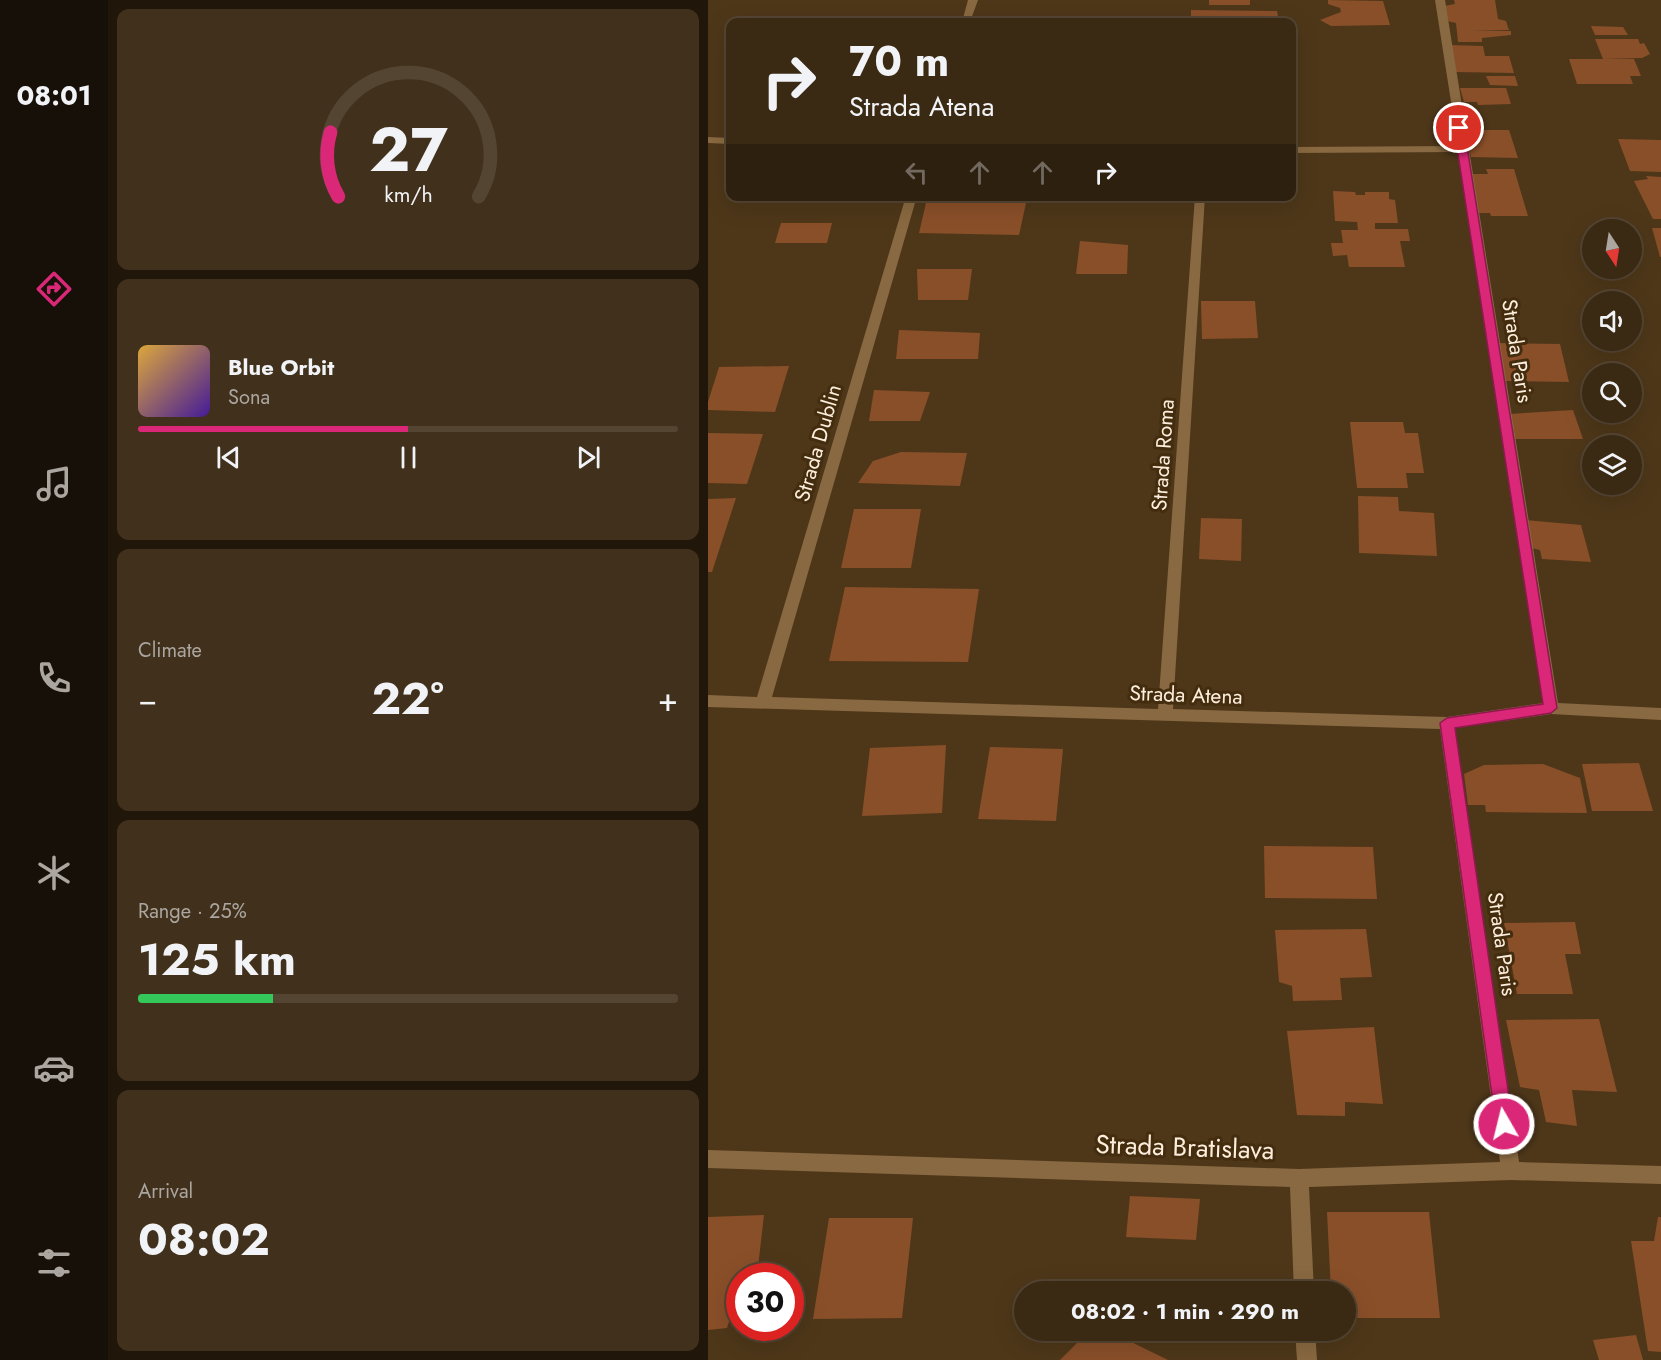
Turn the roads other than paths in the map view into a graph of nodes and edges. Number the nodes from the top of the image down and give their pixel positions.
1 (973, 0) edge
2 (1440, 0) edge
3 (967, 18) edge
4 (708, 140) edge
5 (726, 141) edge
6 (1462, 149) junction
7 (1296, 150) edge
8 (911, 201) edge
9 (1200, 201) edge
10 (708, 701) edge
11 (762, 701) junction
12 (1551, 708) junction
13 (1661, 714) edge
14 (1165, 715) junction
15 (1447, 723) junction
16 (708, 1159) edge
17 (1511, 1171) junction
18 (1661, 1175) edge
19 (1299, 1178) junction
20 (1304, 1281) edge
21 (1305, 1341) edge
22 (1306, 1360) edge

1 - 3 street
2 - 6 street, Strada Paris
4 - 5 street
6 - 7 street
6 - 12 street, Strada Paris
8 - 11 street, Strada Dublin
9 - 14 street, Strada Roma
10 - 11 street, Strada Atena
11 - 14 street, Strada Atena
12 - 13 street, Strada Atena
12 - 15 street, Strada Atena
14 - 15 street, Strada Atena
15 - 17 street, Strada Paris
16 - 19 street, Strada Bratislava
17 - 18 street, Strada Bratislava
17 - 19 street, Strada Bratislava
19 - 20 street
21 - 22 street

